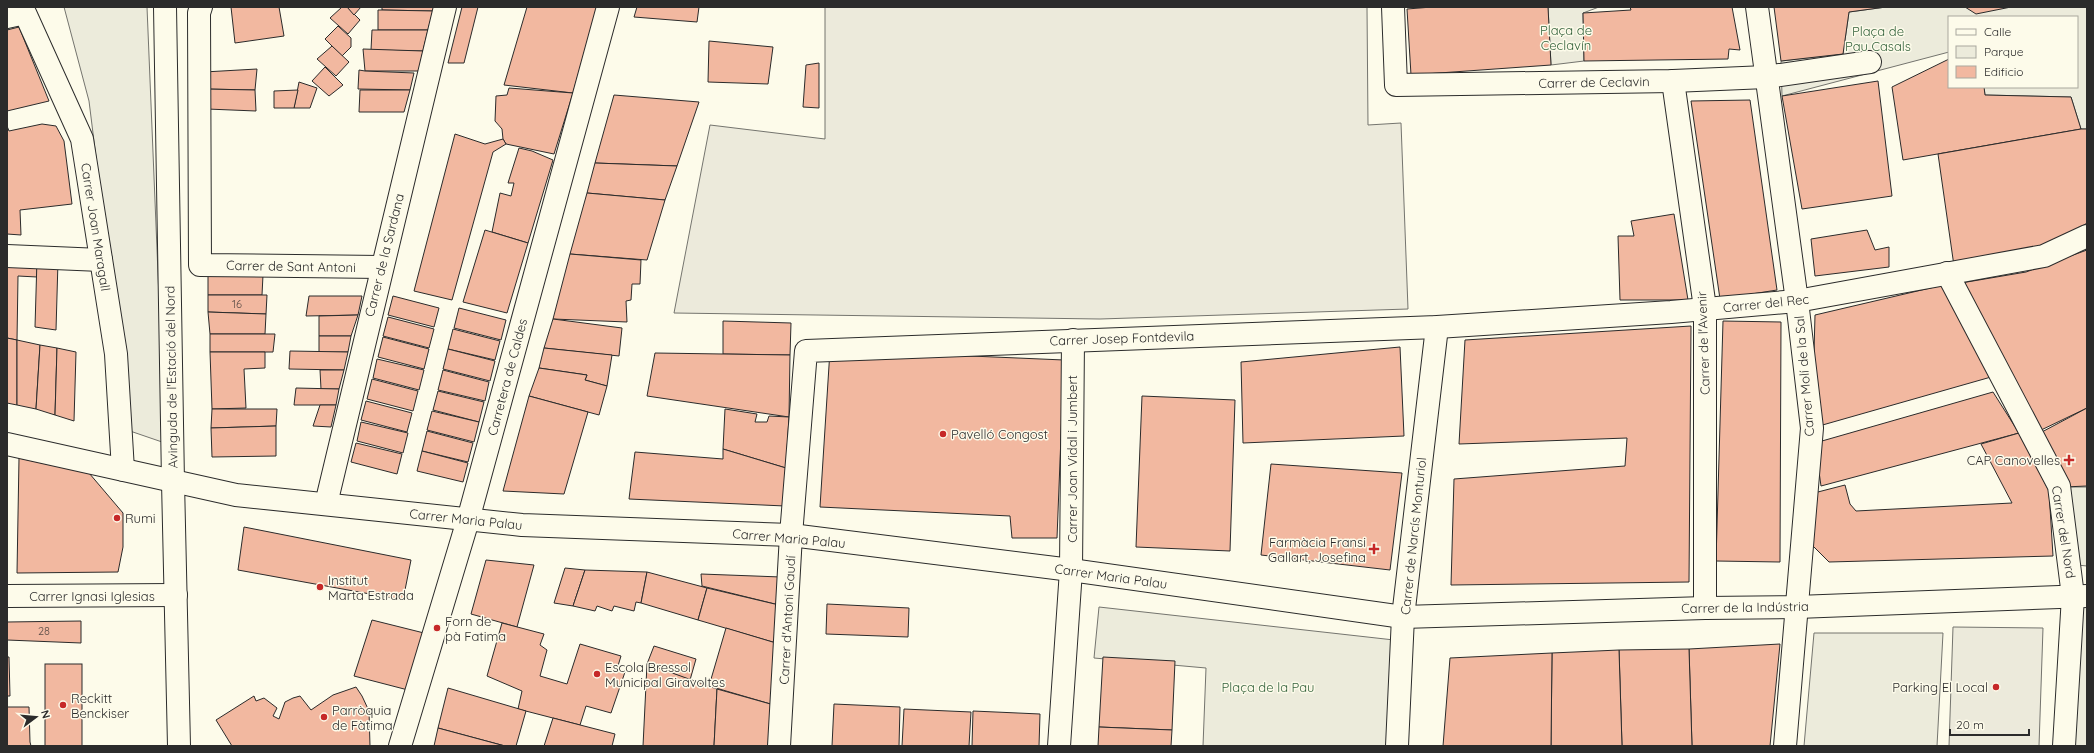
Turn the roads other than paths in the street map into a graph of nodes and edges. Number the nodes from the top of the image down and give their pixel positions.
1 (165, 7) edge
2 (202, 7) edge
3 (445, 7) edge
4 (608, 7) edge
5 (1393, 7) edge
6 (1757, 7) edge
7 (7, 17) edge
8 (1870, 62) dead end
9 (1766, 77) junction
10 (1673, 81) junction
11 (2087, 236) edge
12 (7, 256) edge
13 (101, 260) junction
14 (381, 267) junction
15 (1946, 274) junction
16 (1797, 301) junction
17 (1705, 308) junction
18 (1437, 327) junction
19 (1073, 340) junction
20 (806, 351) joint
21 (7, 444) edge
22 (124, 470) junction
23 (172, 482) junction
24 (326, 504) junction
25 (468, 520) junction
26 (791, 535) junction
27 (1071, 570) junction
28 (176, 595) junction
29 (7, 596) edge
30 (2080, 596) edge
31 (1797, 607) junction
32 (1705, 608) junction
33 (1403, 617) junction
34 (180, 746) edge
35 (400, 746) edge
36 (780, 746) edge
37 (1059, 746) edge
38 (1397, 746) edge
39 (1785, 746) edge
40 (2064, 746) edge

1 - 23 street, Avinguda de l'Estació del Nord
2 - 14 street, Carrer de Sant Antoni
3 - 14 street, Carrer de la Sardana
4 - 25 street, Carretera de Caldes
5 - 10 street, Carrer de Ceclavin
6 - 9 street, Carrer Molí de la Sal
7 - 13 street, Carrer Joan Maragall
8 - 9 street, Carrer de Ceclavin
9 - 10 street, Carrer de Ceclavin
9 - 16 street, Carrer Molí de la Sal
10 - 17 street, Carrer de l'Avenir
11 - 15 street, Carrer del Rec
12 - 13 street
13 - 22 street, Carrer Joan Maragall
14 - 24 street, Carrer de la Sardana
15 - 16 street, Carrer del Rec
15 - 30 street, Carrer del Nord
16 - 17 street, Carrer del Rec
16 - 31 street, Carrer Molí de la Sal
17 - 18 street, Carrer del Rec
17 - 32 street, Carrer de l'Avenir
18 - 19 street, Carrer Josep Fontdevila
18 - 33 street, Carrer de Narcís Monturiol
19 - 20 street, Carrer Josep Fontdevila
19 - 27 street, Carrer Joan Vidal i Jumbert
20 - 26 street, Carrer d'Antoni Gaudí
21 - 22 street, Carrer Maria Palau
22 - 23 street, Carrer Maria Palau
23 - 24 street, Carrer Maria Palau
23 - 28 street, Avinguda de l'Estació del Nord
24 - 25 street, Carrer Maria Palau
25 - 26 street, Carrer Maria Palau
25 - 35 street, Carretera de Caldes
26 - 27 street, Carrer Maria Palau
26 - 36 street, Carrer d'Antoni Gaudí
27 - 33 street, Carrer Maria Palau
27 - 37 street, Carrer Joan Vidal i Jumbert
28 - 29 street, Carrer Ignasi Iglesias
28 - 34 street, Avinguda de l'Estació del Nord
30 - 31 street, Carrer de la Indústria
30 - 40 street, Carrer del Nord
31 - 32 street, Carrer de la Indústria
31 - 39 street, Carrer Molí de la Sal
32 - 33 street, Carrer de la Indústria
33 - 38 street, Carrer de Narcís Monturiol

